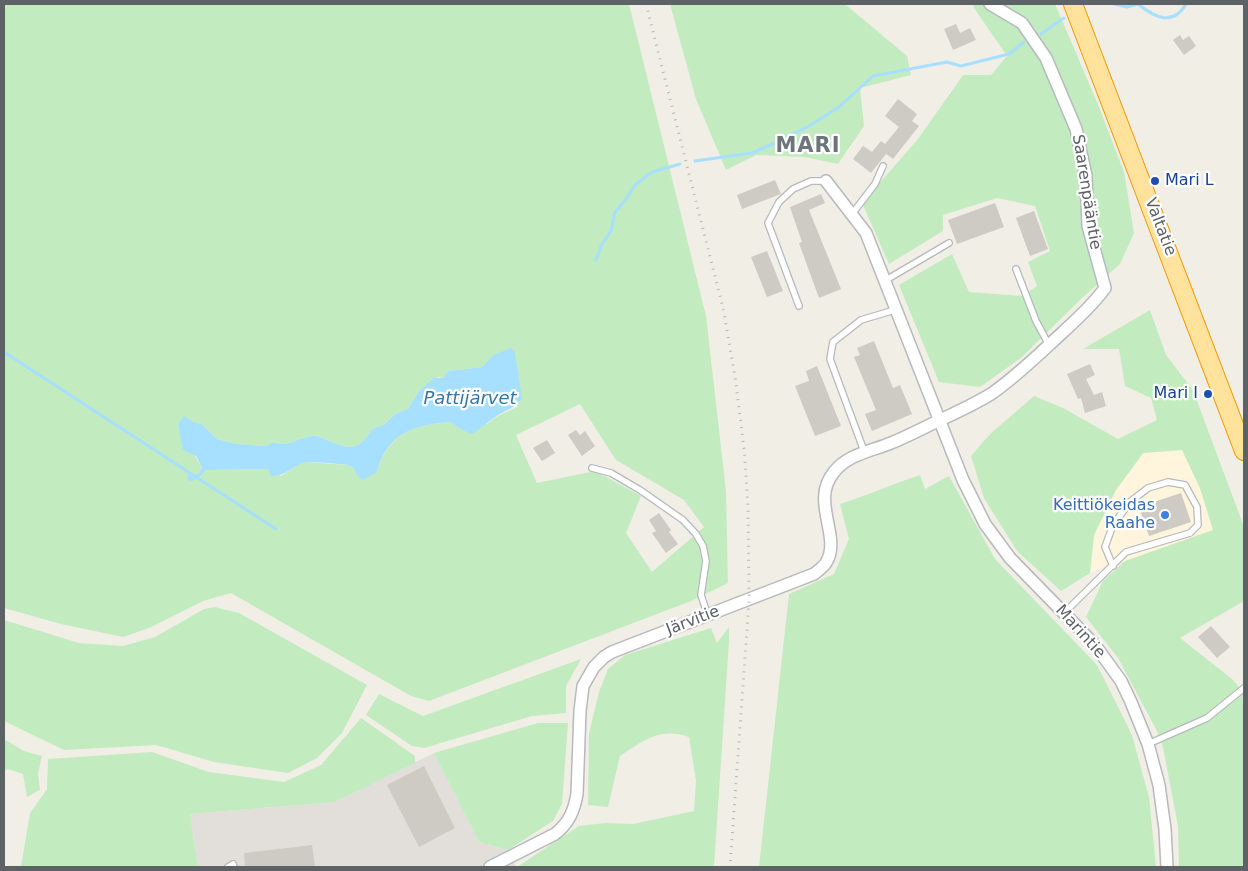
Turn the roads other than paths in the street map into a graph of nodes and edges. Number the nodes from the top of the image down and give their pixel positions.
1 (990, 4) edge
2 (1073, 4) edge
3 (884, 166) dead end
4 (826, 181) joint
5 (852, 214) junction
6 (948, 243) dead end
7 (1016, 269) dead end
8 (886, 280) junction
9 (799, 306) dead end
10 (898, 309) junction
11 (1049, 345) junction
12 (940, 420) junction
13 (1244, 451) edge
14 (864, 452) junction
15 (592, 468) dead end
16 (1113, 566) junction
17 (1064, 613) junction
18 (708, 616) junction
19 (1244, 688) edge
20 (1148, 744) junction
21 (228, 867) edge
22 (234, 867) edge
23 (490, 867) edge
24 (1167, 867) edge

1 - 11 street, Saarenpääntie
2 - 13 highway, Valtatie
3 - 5 lane
4 - 5 street, Marintie
4 - 9 lane
5 - 8 street, Marintie
6 - 8 lane
7 - 11 lane
8 - 10 street, Marintie
10 - 12 street, Marintie
10 - 14 lane
11 - 12 street, Saarenpääntie
12 - 14 street, Järvitie
12 - 17 street, Marintie
14 - 18 street, Järvitie
15 - 18 lane
16 - 16 lane
16 - 17 lane
17 - 20 street, Marintie
18 - 23 street, Järvitie
19 - 20 lane
20 - 24 street, Marintie
21 - 22 lane

